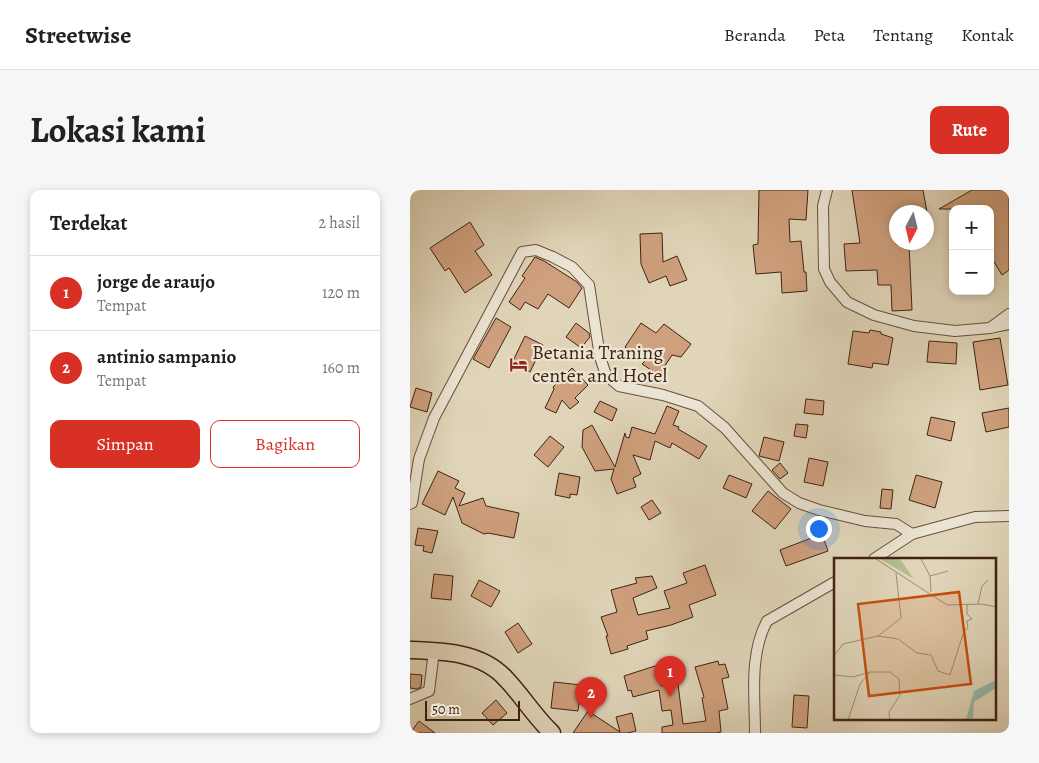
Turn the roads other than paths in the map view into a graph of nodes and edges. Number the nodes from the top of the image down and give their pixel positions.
1 (827, 190) edge
2 (1009, 314) edge
3 (1009, 324) edge
4 (990, 328) junction
5 (410, 504) edge
6 (1009, 516) edge
7 (912, 534) junction
8 (876, 558) edge
9 (834, 583) edge
10 (410, 650) edge
11 (434, 651) junction
12 (410, 699) edge
13 (552, 733) edge
14 (755, 733) edge

1 - 4 street
2 - 4 street
3 - 4 street
5 - 7 street
6 - 7 street
7 - 8 street
9 - 14 street
10 - 11 main road
11 - 12 street
11 - 13 main road

